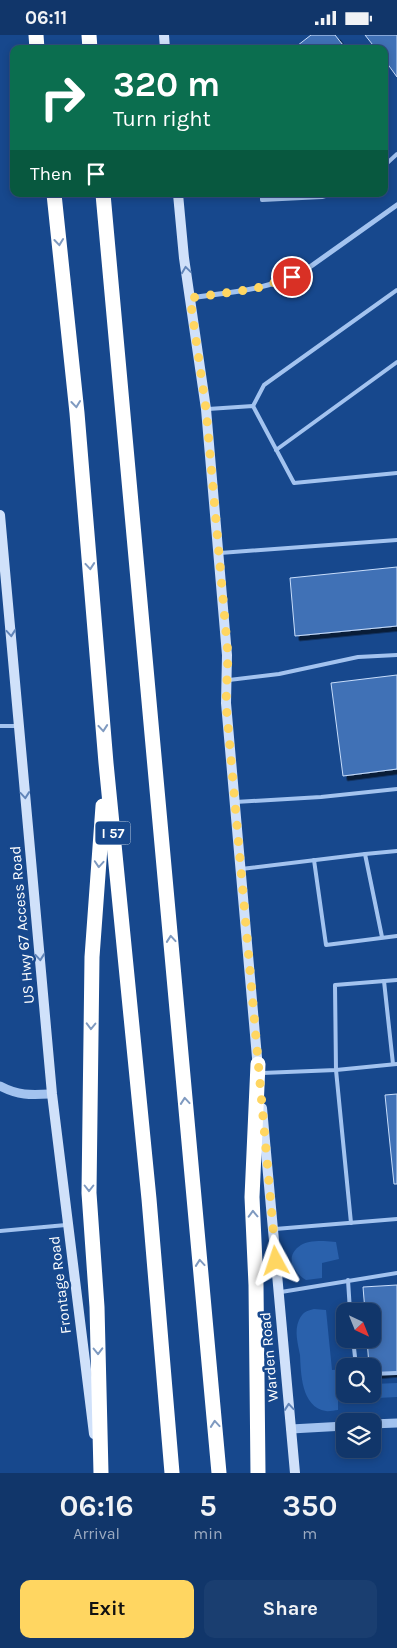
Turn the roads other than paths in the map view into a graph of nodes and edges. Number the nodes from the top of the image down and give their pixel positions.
1 (54, 197) edge
2 (103, 197) edge
3 (178, 197) edge
4 (262, 197) edge
5 (322, 197) edge
6 (397, 205) edge
7 (397, 290) edge
8 (190, 298) junction
9 (397, 362) edge
10 (253, 406) junction
11 (206, 409) junction
12 (276, 449) junction
13 (397, 473) edge
14 (0, 515) edge
15 (397, 540) edge
16 (218, 553) junction
17 (397, 655) edge
18 (226, 681) junction
19 (19, 725) junction
20 (0, 726) edge
21 (106, 763) junction
22 (397, 789) edge
23 (234, 802) junction
24 (397, 851) edge
25 (365, 854) junction
26 (314, 860) junction
27 (240, 869) junction
28 (397, 936) edge
29 (382, 937) junction
30 (397, 980) edge
31 (384, 981) junction
32 (395, 1064) edge
33 (258, 1068) junction
34 (336, 1070) junction
35 (0, 1086) edge
36 (52, 1094) junction
37 (397, 1219) edge
38 (351, 1223) junction
39 (68, 1224) junction
40 (273, 1229) junction
41 (0, 1231) edge
42 (397, 1273) edge
43 (348, 1280) junction
44 (278, 1293) junction
45 (349, 1303) edge
46 (397, 1373) edge
47 (381, 1374) edge
48 (397, 1423) edge
49 (381, 1424) edge
50 (336, 1426) edge
51 (291, 1429) junction
52 (100, 1473) edge
53 (172, 1473) edge
54 (219, 1473) edge
55 (258, 1473) edge
56 (295, 1473) edge

1 -> 21 highway, I 57
54 -> 2 highway
8 -> 3 main road, Warden Road
4 - 5 lane
6 - 8 street
7 - 10 lane
8 - 11 main road, Warden Road
9 - 12 lane
10 - 11 lane
10 - 12 lane
11 - 16 main road, Warden Road
12 - 13 lane
14 -> 19 main road, US Hwy 67 Access Road
15 - 16 lane
16 - 18 main road, Warden Road
17 - 18 lane
18 - 23 main road, Warden Road
19 - 20 lane
19 -> 36 main road, US Hwy 67 Access Road
21 -> 52 highway
21 - 53 highway, I 57
22 - 23 lane
23 - 27 main road, Warden Road
24 - 25 lane
25 - 26 lane
25 - 29 lane
26 - 27 lane
26 - 29 lane
27 - 33 main road, Warden Road
28 - 29 lane
30 - 31 lane
31 - 32 lane
31 - 34 lane
32 - 34 lane
33 - 34 lane
33 - 40 main road, Warden Road
55 -> 33 highway
34 - 38 lane
35 - 36 street
36 - 39 main road, Frontage Road
37 - 38 lane
38 - 40 lane
39 - 41 lane
39 - 52 main road, Frontage Road
40 - 44 main road, Warden Road
42 - 43 lane
43 - 44 lane
43 - 45 lane
51 -> 44 main road, Warden Road
46 - 47 lane
48 - 49 street
50 - 51 street
51 - 56 main road, Warden Road

